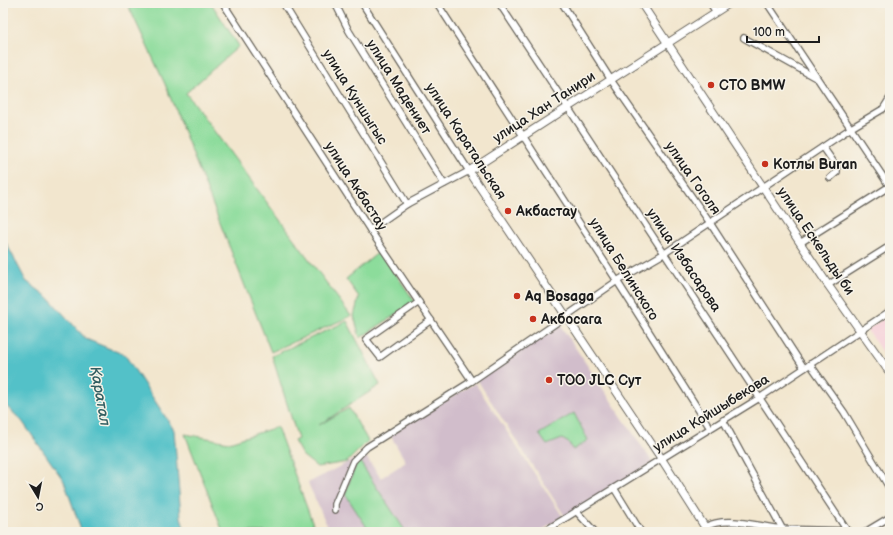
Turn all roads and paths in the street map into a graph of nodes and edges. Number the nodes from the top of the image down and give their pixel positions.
1 (223, 3) edge
2 (283, 3) edge
3 (335, 3) edge
4 (362, 3) edge
5 (437, 3) edge
6 (499, 3) edge
7 (562, 3) edge
8 (641, 3) edge
9 (710, 3) edge
10 (730, 3) edge
11 (767, 3) edge
12 (716, 12) junction
13 (744, 38) dead end
14 (668, 43) junction
15 (611, 80) junction
16 (818, 80) junction
17 (890, 98) edge
18 (568, 107) junction
19 (851, 128) junction
20 (524, 135) junction
21 (823, 147) junction
22 (469, 171) junction
23 (830, 178) dead end
24 (444, 184) junction
25 (890, 186) edge
26 (765, 187) junction
27 (407, 204) junction
28 (710, 223) junction
29 (370, 230) junction
30 (800, 243) junction
31 (890, 246) edge
32 (665, 253) junction
33 (617, 281) junction
34 (828, 285) junction
35 (419, 302) junction
36 (890, 311) edge
37 (566, 316) junction
38 (431, 320) junction
39 (861, 330) junction
40 (810, 364) junction
41 (804, 368) junction
42 (890, 373) edge
43 (472, 380) junction
44 (761, 397) junction
45 (723, 420) junction
46 (710, 428) junction
47 (661, 458) junction
48 (614, 488) junction
49 (890, 489) edge
50 (335, 510) dead end
51 (576, 511) junction
52 (890, 517) edge
53 (706, 530) edge
54 (783, 530) edge
55 (543, 532) edge
56 (595, 532) edge
57 (641, 532) edge
58 (848, 532) edge
59 (865, 532) edge

1 - 29 street, улица Акбастау
2 - 27 street, улица Куншыгыс
3 - 24 street, улица Мадениет
4 - 22 street, улица Каратальская
5 - 20 street, улица Белинского
6 - 18 street, улица Избасарова
7 - 15 street, улица Гоголя
8 - 14 street, улица Ескельды би
9 - 12 street
10 - 12 street, улица Хан Танири
11 - 16 street
12 - 14 street, улица Хан Танири
13 - 16 street
14 - 15 street, улица Хан Танири
14 - 26 street, улица Ескельды би
15 - 18 street, улица Хан Танири
15 - 28 street, улица Гоголя
16 - 19 street
17 - 19 street
18 - 20 street, улица Хан Танири
18 - 32 street, улица Избасарова
19 - 21 street
19 - 25 street
20 - 22 street, улица Хан Танири
20 - 33 street, улица Белинского
21 - 23 street
21 - 26 street
22 - 24 street, улица Хан Танири
22 - 37 street, улица Каратальская
24 - 27 street, улица Хан Танири
25 - 30 street
26 - 28 street
26 - 30 street, улица Ескельды би
27 - 29 street, улица Хан Танири
28 - 32 street
28 - 41 street, улица Гоголя
29 - 35 street, улица Акбастау
30 - 34 street, улица Ескельды би
31 - 34 street
32 - 33 street
32 - 44 street, улица Избасарова
33 - 37 street
33 - 46 street, улица Белинского
34 - 39 street, улица Ескельды би
35 - 38 street, улица Акбастау
35 - 38 street
36 - 39 street, улица Койшыбекова
37 - 43 street
37 - 47 street, улица Каратальская
38 - 43 street, улица Акбастау
39 - 40 street, улица Койшыбекова
39 - 42 street, улица Ескельды би
40 - 41 street, улица Койшыбекова
40 - 49 street
41 - 44 street, улица Койшыбекова
43 - 50 street
44 - 45 street, улица Койшыбекова
44 - 58 street, улица Избасарова
45 - 46 street, улица Койшыбекова
45 - 54 street
46 - 47 street, улица Койшыбекова
47 - 48 street, улица Койшыбекова
47 - 53 street, улица Каратальская
48 - 51 street, улица Койшыбекова
48 - 57 street
51 - 55 street, улица Койшыбекова
51 - 56 street
52 - 59 street
53 - 54 street
54 - 58 street

